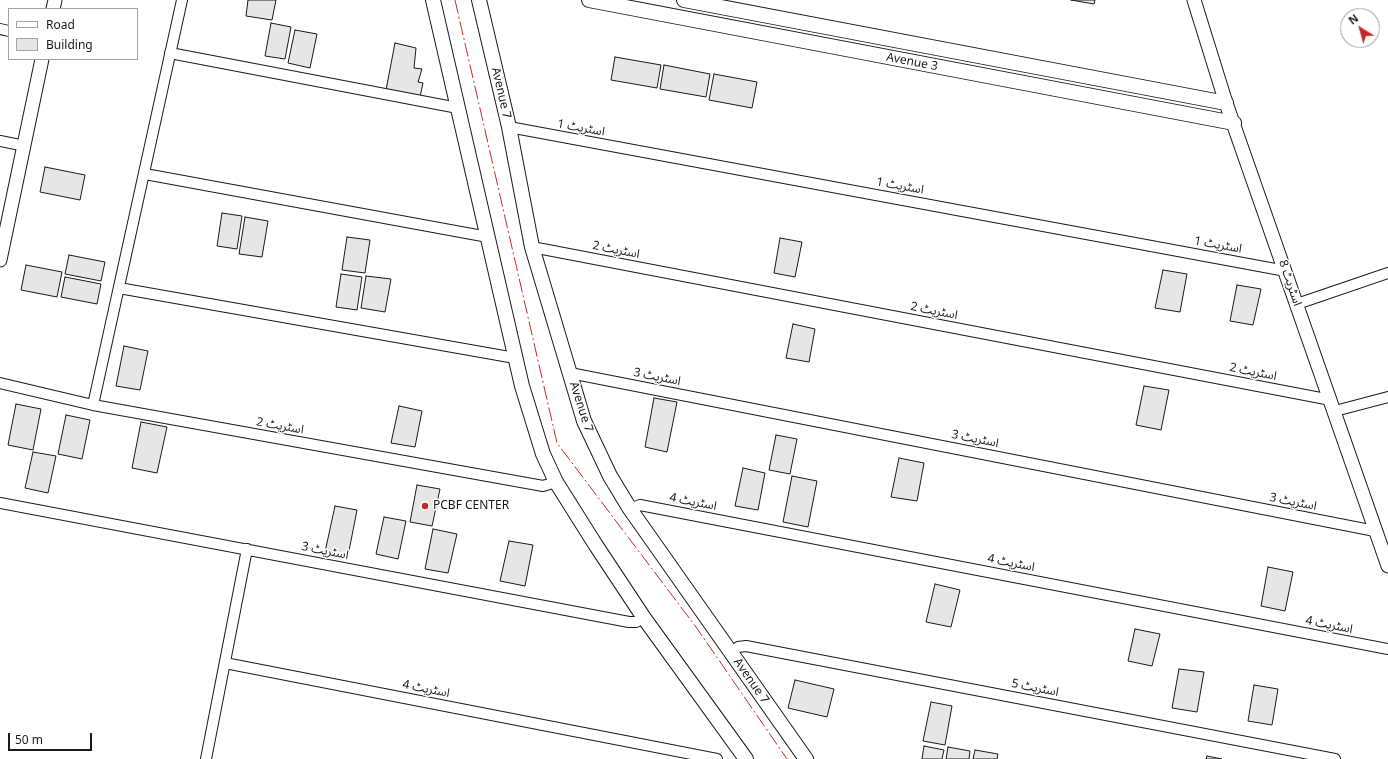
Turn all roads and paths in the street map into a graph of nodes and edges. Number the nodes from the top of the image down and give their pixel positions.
1 (182, 0) edge
2 (479, 0) edge
3 (589, 0) edge
4 (684, 0) edge
5 (1194, 0) edge
6 (431, 3) edge
7 (170, 53) junction
8 (42, 60) edge
9 (1226, 103) junction
10 (458, 108) junction
11 (1234, 123) junction
12 (509, 127) junction
13 (0, 141) edge
14 (25, 146) junction
15 (145, 174) junction
16 (488, 237) junction
17 (532, 247) junction
18 (0, 260) edge
19 (1286, 271) junction
20 (1388, 273) edge
21 (120, 288) junction
22 (1298, 304) junction
23 (516, 358) junction
24 (570, 373) junction
25 (0, 383) edge
26 (1388, 397) edge
27 (93, 405) junction
28 (1333, 406) junction
29 (556, 482) junction
30 (0, 502) edge
31 (630, 509) junction
32 (1375, 531) junction
33 (247, 549) junction
34 (1388, 566) edge
35 (644, 618) junction
36 (1388, 649) edge
37 (731, 652) junction
38 (225, 663) junction
39 (742, 758) edge
40 (206, 759) edge
41 (717, 759) edge
42 (806, 759) edge
43 (1335, 759) edge

1 - 7 street
2 - 12 main road, Avenue 7
3 - 11 main road, Avenue 3
4 - 9 main road, Avenue 3
5 - 9 street, اسٹریٹ 8
6 - 10 main road
7 - 10 street
7 - 15 street
8 - 14 street
9 - 11 street, اسٹریٹ 8
10 - 16 main road
11 - 19 street, اسٹریٹ 8
12 - 17 main road, Avenue 7
12 - 19 street, اسٹریٹ 1
13 - 14 street
14 - 18 street
15 - 16 street
15 - 21 street
16 - 23 main road
17 - 24 main road, Avenue 7
17 - 28 street, اسٹریٹ 2
19 - 22 street, اسٹریٹ 8
20 - 22 street
21 - 23 street
21 - 27 street
22 - 28 street, اسٹریٹ 8
23 - 29 main road
24 - 31 main road, Avenue 7
24 - 32 street, اسٹریٹ 3
25 - 27 street, اسٹریٹ 2
26 - 28 street
27 - 29 street, اسٹریٹ 2
28 - 32 street, اسٹریٹ 8
29 - 35 main road
30 - 33 street, اسٹریٹ 3
31 - 36 street, اسٹریٹ 4
31 - 37 main road, Avenue 7
32 - 34 street, اسٹریٹ 8
33 - 35 street, اسٹریٹ 3
33 - 38 street
35 - 39 main road
37 - 42 main road, Avenue 7
37 - 43 street, اسٹریٹ 5
38 - 40 street
38 - 41 street, اسٹریٹ 4

